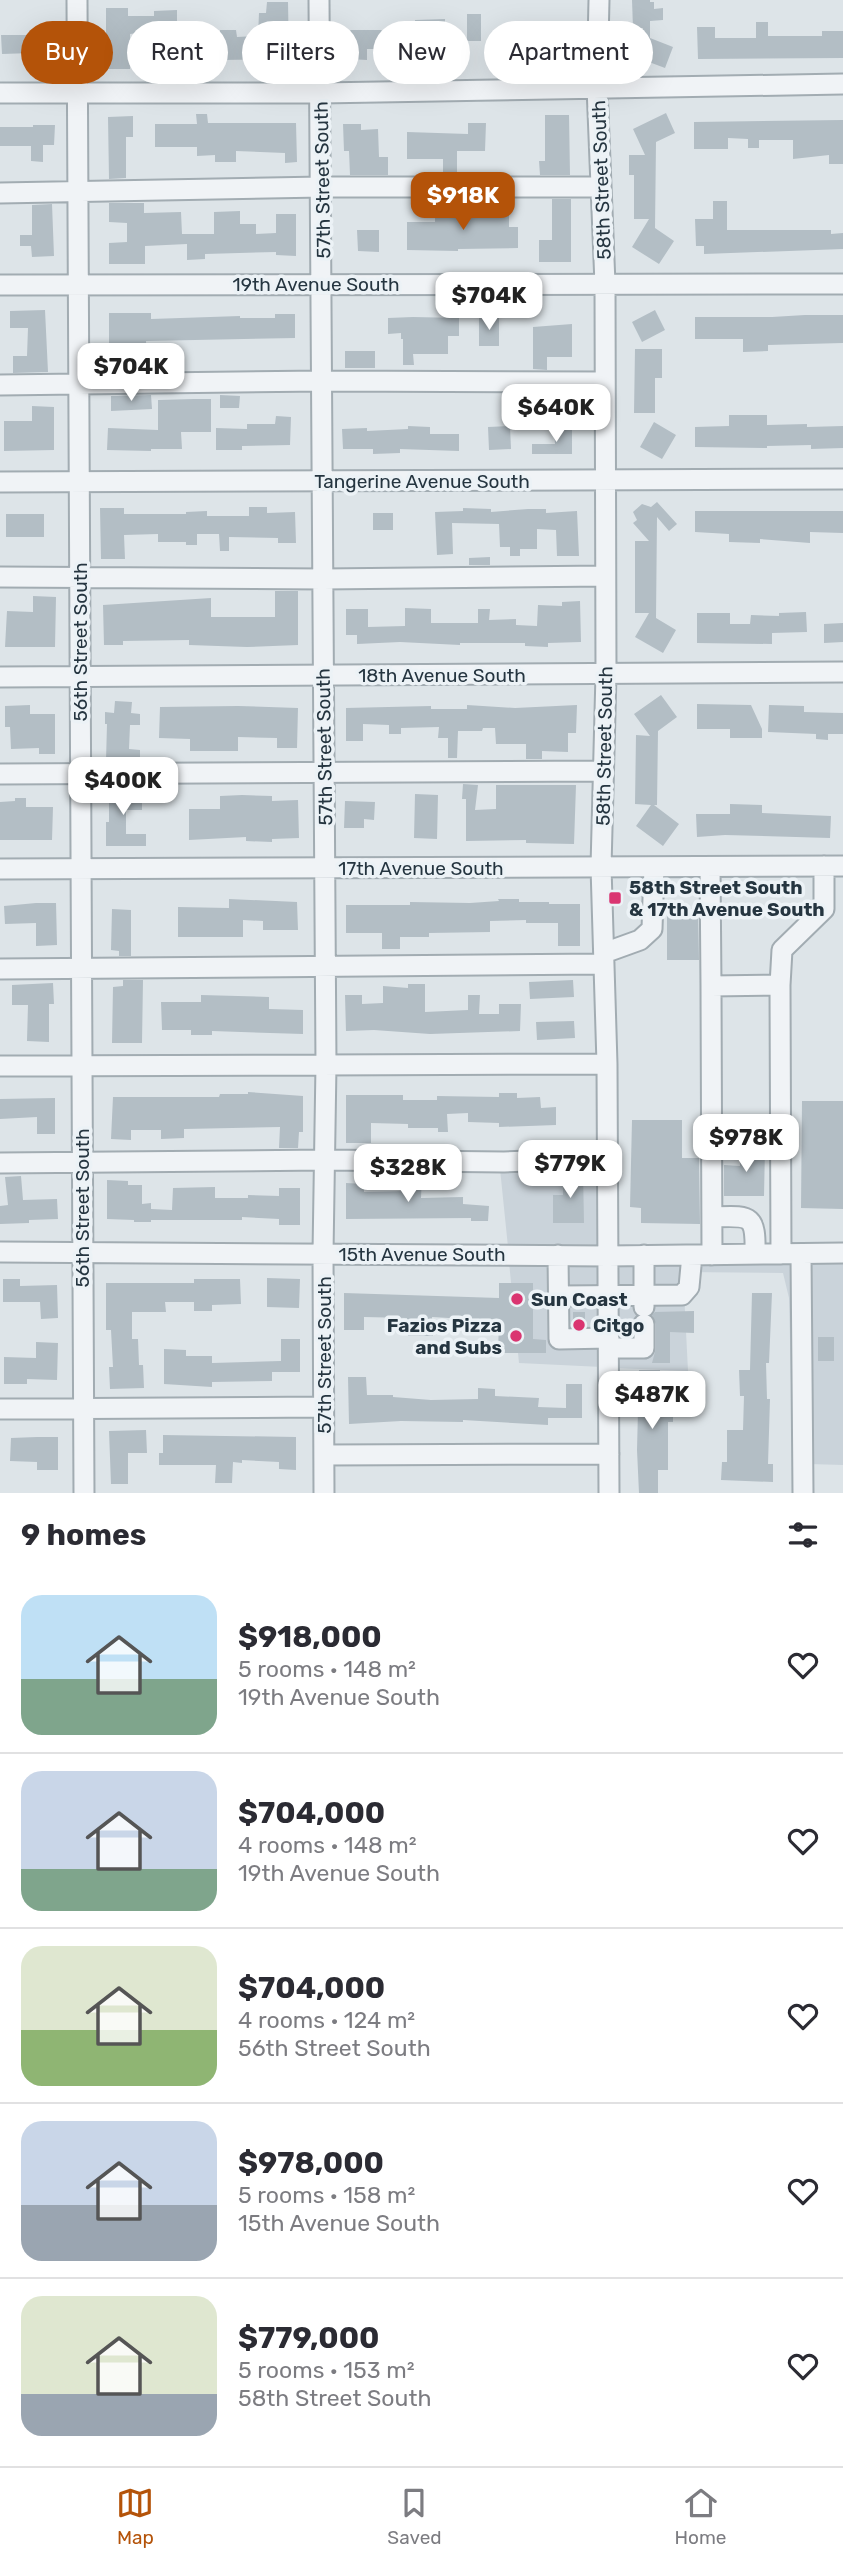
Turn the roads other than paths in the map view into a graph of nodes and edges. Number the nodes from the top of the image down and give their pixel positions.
1 (77, 0) edge
2 (319, 0) edge
3 (599, 0) edge
4 (843, 85) edge
5 (597, 87) junction
6 (0, 93) edge
7 (77, 93) junction
8 (321, 93) junction
9 (322, 187) junction
10 (601, 187) junction
11 (78, 191) junction
12 (0, 192) edge
13 (605, 284) junction
14 (843, 284) edge
15 (0, 285) edge
16 (78, 285) junction
17 (323, 285) junction
18 (323, 381) junction
19 (605, 382) junction
20 (0, 385) edge
21 (79, 385) junction
22 (843, 479) edge
23 (605, 480) junction
24 (323, 481) junction
25 (0, 482) edge
26 (79, 482) junction
27 (605, 576) junction
28 (0, 577) edge
29 (79, 578) junction
30 (323, 579) junction
31 (843, 672) edge
32 (606, 674) junction
33 (323, 676) junction
34 (0, 677) edge
35 (80, 677) junction
36 (603, 771) junction
37 (324, 772) junction
38 (80, 773) junction
39 (0, 774) edge
40 (833, 866) edge
41 (601, 867) junction
42 (653, 867) junction
43 (710, 867) junction
44 (81, 868) junction
45 (325, 868) junction
46 (0, 869) edge
47 (604, 958) junction
48 (325, 965) junction
49 (81, 968) junction
50 (0, 969) edge
51 (780, 985) junction
52 (711, 986) junction
53 (607, 1064) junction
54 (326, 1065) junction
55 (0, 1066) edge
56 (82, 1066) junction
57 (711, 1131) junction
58 (779, 1131) junction
59 (608, 1158) junction
60 (325, 1160) junction
61 (0, 1163) edge
62 (82, 1164) junction
63 (712, 1217) junction
64 (0, 1252) edge
65 (83, 1252) junction
66 (323, 1253) junction
67 (843, 1253) edge
68 (755, 1254) junction
69 (780, 1254) junction
70 (801, 1254) junction
71 (558, 1255) junction
72 (644, 1255) junction
73 (702, 1255) junction
74 (608, 1256) junction
75 (608, 1295) junction
76 (559, 1296) junction
77 (644, 1310) junction
78 (609, 1343) junction
79 (323, 1408) junction
80 (0, 1409) edge
81 (83, 1409) junction
82 (609, 1454) junction
83 (324, 1455) junction
84 (83, 1493) edge
85 (324, 1493) edge
86 (609, 1493) edge
87 (803, 1493) edge

1 - 7 street, 56th Street South
2 - 8 street, 57th Street South
3 - 5 street, 58th Street South
4 - 5 street
5 - 8 street
5 - 10 street, 58th Street South
6 - 7 street
7 - 8 street
7 - 11 street, 56th Street South
8 - 9 street, 57th Street South
9 - 10 street
9 - 11 street
9 - 17 street, 57th Street South
10 - 13 street, 58th Street South
11 - 12 street
11 - 16 street, 56th Street South
13 - 14 street, 19th Avenue South
13 - 17 street, 19th Avenue South
13 - 19 street, 58th Street South
15 - 16 street, 19th Avenue South
16 - 17 street, 19th Avenue South
16 - 21 street, 56th Street South
17 - 18 street, 57th Street South
18 - 19 street
18 - 21 street
18 - 24 street, 57th Street South
19 - 23 street, 58th Street South
20 - 21 street
21 - 26 street, 56th Street South
22 - 23 street, Tangerine Avenue South
23 - 24 street, Tangerine Avenue South
23 - 27 street, 58th Street South
24 - 26 street, Tangerine Avenue South
24 - 30 street, 57th Street South
25 - 26 street, Tangerine Avenue South
26 - 29 street, 56th Street South
27 - 30 street
27 - 32 street, 58th Street South
28 - 29 street
29 - 30 street
29 - 35 street, 56th Street South
30 - 33 street, 57th Street South
31 - 32 street, 18th Avenue South
32 - 33 street, 18th Avenue South
32 - 36 street, 58th Street South
33 - 35 street, 18th Avenue South
33 - 37 street, 57th Street South
34 - 35 street, 18th Avenue South
35 - 38 street, 56th Street South
36 - 37 street
36 - 41 street, 58th Street South
37 - 38 street
37 - 45 street, 57th Street South
38 - 39 street
38 - 44 street, 56th Street South
40 - 43 street, 17th Avenue South
40 - 51 street
41 - 42 street, 17th Avenue South
41 - 45 street, 17th Avenue South
41 - 47 street, 58th Street South
42 - 43 street, 17th Avenue South
42 - 47 street
43 - 52 street
44 - 45 street, 17th Avenue South
44 - 46 street, 17th Avenue South
44 - 49 street, 56th Street South
45 - 48 street, 57th Street South
47 - 48 street
47 - 53 street, 58th Street South
48 - 49 street
48 - 54 street, 57th Street South
49 - 50 street
49 - 56 street, 56th Street South
51 - 52 street
51 - 58 street
52 - 57 street
53 - 54 street
53 - 59 street, 58th Street South
54 - 56 street
54 - 60 street, 57th Street South
55 - 56 street
56 - 62 street, 56th Street South
57 - 58 street
57 - 63 street
58 - 69 street
59 - 60 street
59 - 74 street, 58th Street South
60 - 62 street
60 - 66 street, 57th Street South
61 - 62 street
62 - 65 street, 56th Street South
63 - 68 street
63 - 73 street
64 - 65 street, 15th Avenue South
65 - 66 street, 15th Avenue South
65 - 81 street, 56th Street South
66 - 71 street, 15th Avenue South
66 - 79 street, 57th Street South
67 - 70 street, 15th Avenue South
68 - 69 street, 15th Avenue South
68 - 73 street, 15th Avenue South
69 - 70 street, 15th Avenue South
70 - 87 street
71 - 74 street, 15th Avenue South
71 - 76 street
72 - 73 street, 15th Avenue South
72 - 74 street, 15th Avenue South
72 - 77 street
73 - 77 street
74 - 75 street, 58th Street South
75 - 76 street
75 - 77 street
75 - 78 street, 58th Street South
76 - 78 street
77 - 78 street
78 - 82 street, 58th Street South
79 - 81 street
79 - 83 street, 57th Street South
80 - 81 street
81 - 84 street, 56th Street South
82 - 83 street
82 - 86 street, 58th Street South
83 - 85 street, 57th Street South

